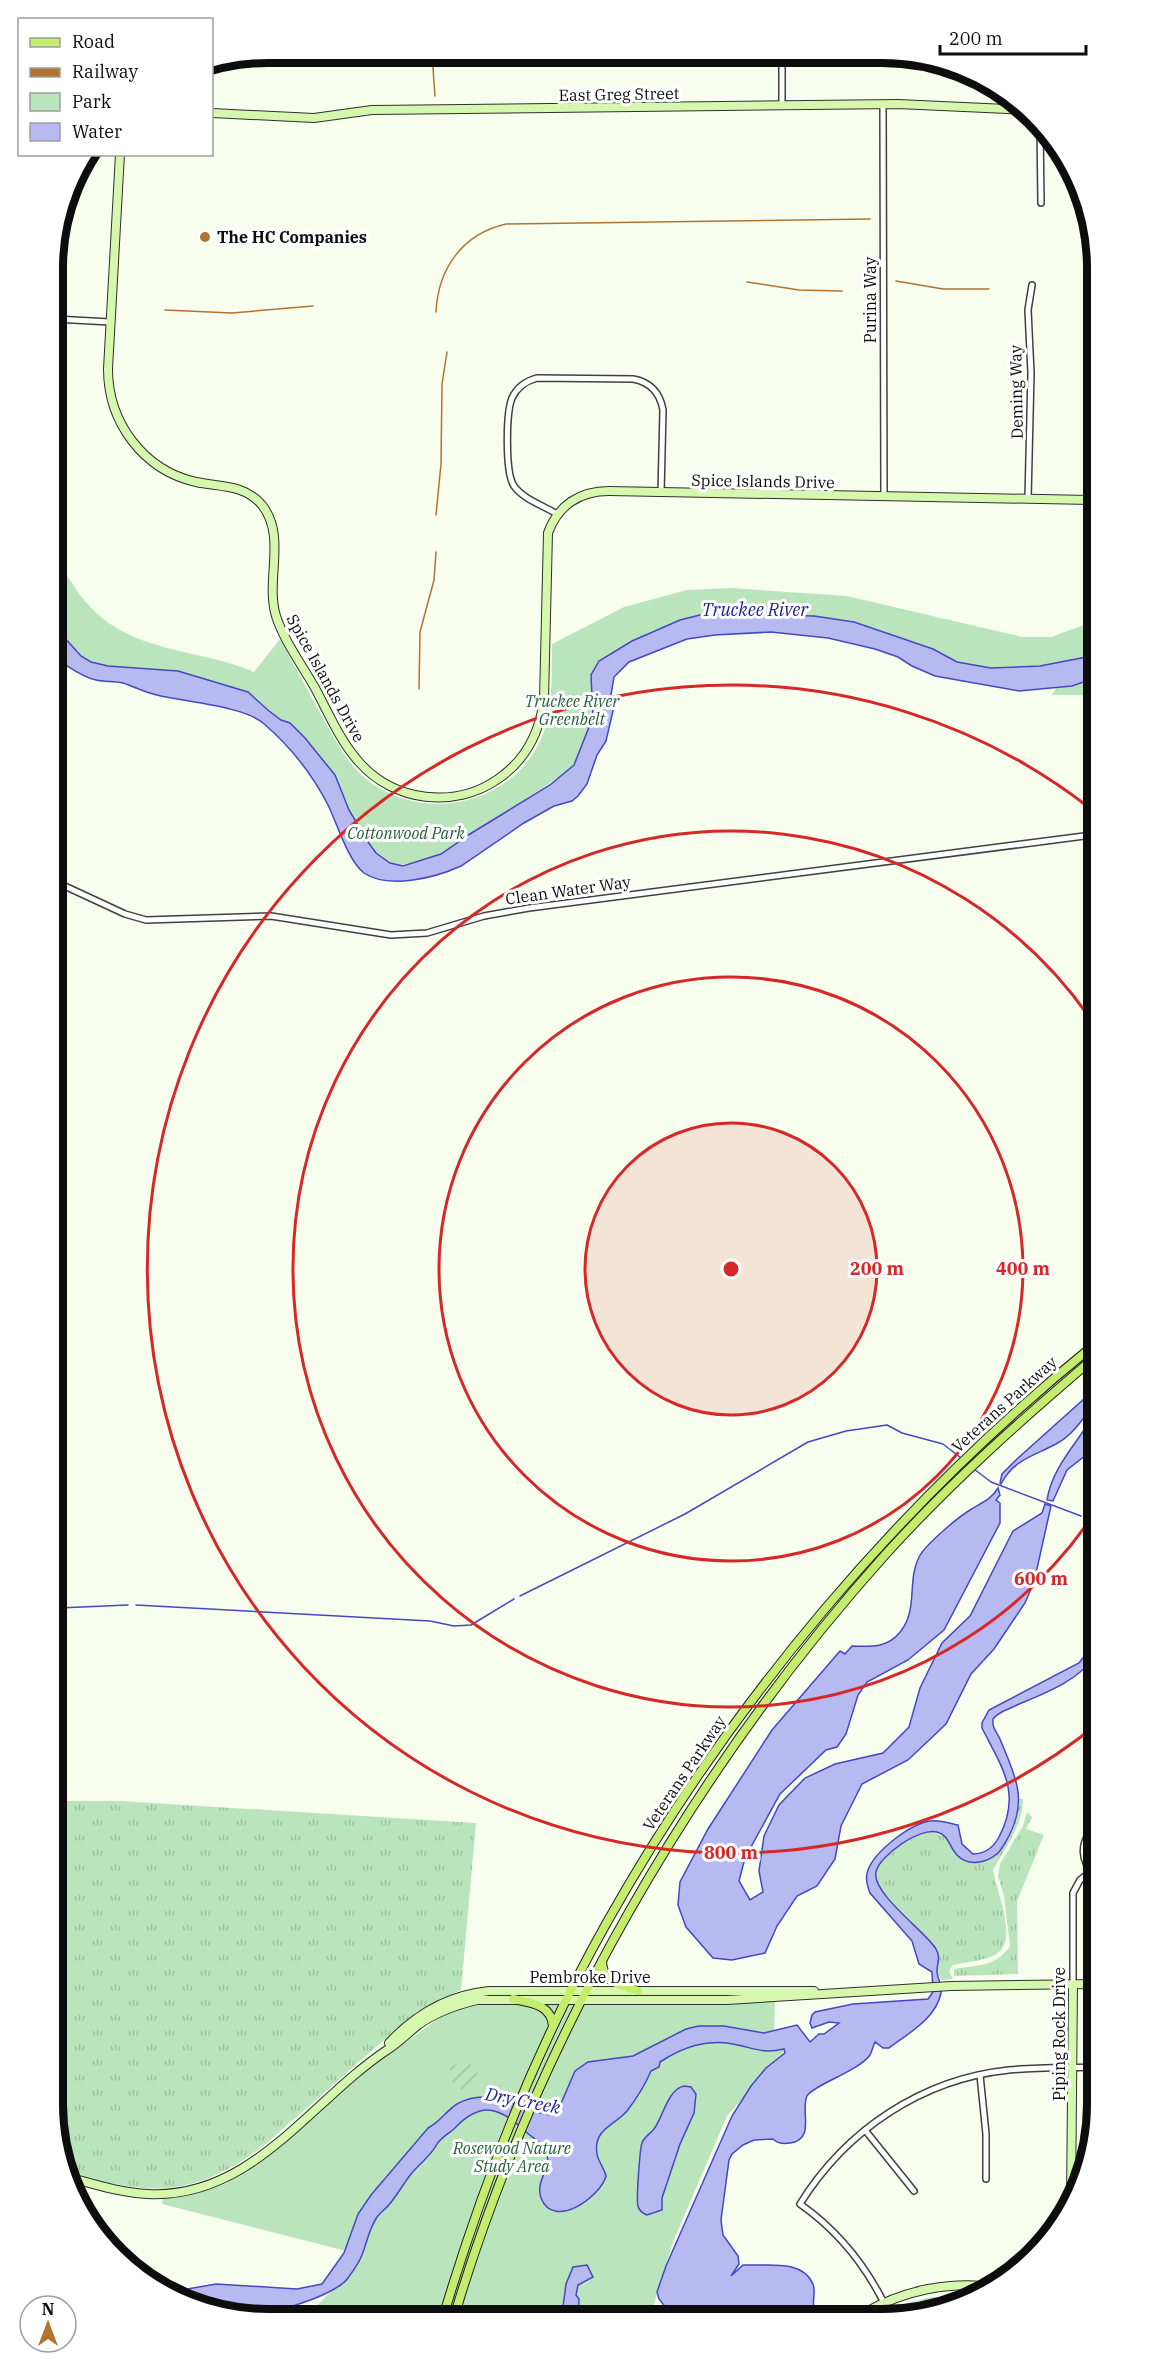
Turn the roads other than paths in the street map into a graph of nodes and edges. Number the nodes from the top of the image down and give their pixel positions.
1 (782, 63) edge
2 (883, 104) junction
3 (782, 105) junction
4 (1012, 109) edge
5 (213, 113) edge
6 (1040, 138) edge
7 (120, 156) edge
8 (1041, 203) dead end
9 (1032, 285) dead end
10 (63, 319) edge
11 (110, 322) junction
12 (661, 493) junction
13 (884, 496) junction
14 (1028, 499) junction
15 (1087, 500) edge
16 (557, 514) junction
17 (1087, 836) edge
18 (63, 885) edge
19 (1087, 1351) edge
20 (1087, 1364) edge
21 (959, 1472) junction
22 (1087, 1840) edge
23 (1087, 1866) edge
24 (1087, 1874) edge
25 (602, 1960) junction
26 (1087, 1984) edge
27 (1073, 1985) junction
28 (639, 1991) junction
29 (819, 1993) junction
30 (569, 1995) junction
31 (586, 1995) junction
32 (513, 1999) junction
33 (554, 2027) junction
34 (380, 2054) junction
35 (1087, 2067) edge
36 (1073, 2068) junction
37 (980, 2075) junction
38 (865, 2130) junction
39 (986, 2179) dead end
40 (78, 2180) edge
41 (1071, 2182) edge
42 (914, 2190) dead end
43 (977, 2285) edge
44 (884, 2303) junction
45 (446, 2309) edge
46 (457, 2309) edge
47 (872, 2309) edge

1 - 3 street
2 - 3 street, East Greg Street
2 - 4 street, East Greg Street
2 - 13 street, Purina Way
3 - 5 street, East Greg Street
6 - 8 street
7 - 11 street, Spice Islands Drive
9 - 14 street, Deming Way
10 - 11 street
11 - 16 street, Spice Islands Drive
12 - 13 street, Spice Islands Drive
12 - 16 street, Spice Islands Drive
12 - 16 street
13 - 14 street, Spice Islands Drive
14 - 15 street, Spice Islands Drive
17 - 18 street, Clean Water Way
19 - 21 main road, Veterans Parkway
20 - 21 main road, Veterans Parkway
21 - 25 main road, Veterans Parkway
21 - 30 main road, Veterans Parkway
22 - 23 street
24 - 27 street, Piping Rock Drive
25 - 28 main road
25 - 31 main road, Veterans Parkway
26 - 27 street, Pembroke Drive
27 - 29 street, Pembroke Drive
27 - 36 street, Piping Rock Drive
28 - 29 street, Pembroke Drive
28 - 31 street, Pembroke Drive
29 - 31 street, Pembroke Drive
30 - 31 street, Pembroke Drive
30 - 32 street, Pembroke Drive
30 - 33 main road, Veterans Parkway
30 - 34 street, Pembroke Drive
31 - 46 main road, Veterans Parkway
32 - 33 main road
32 - 34 street, Pembroke Drive
33 - 45 main road, Veterans Parkway
34 - 40 street, Pembroke Drive
35 - 36 street
36 - 37 street
36 - 41 street, Piping Rock Drive
37 - 38 street
37 - 39 street
38 - 42 street
38 - 44 street
43 - 44 street
44 - 47 street

